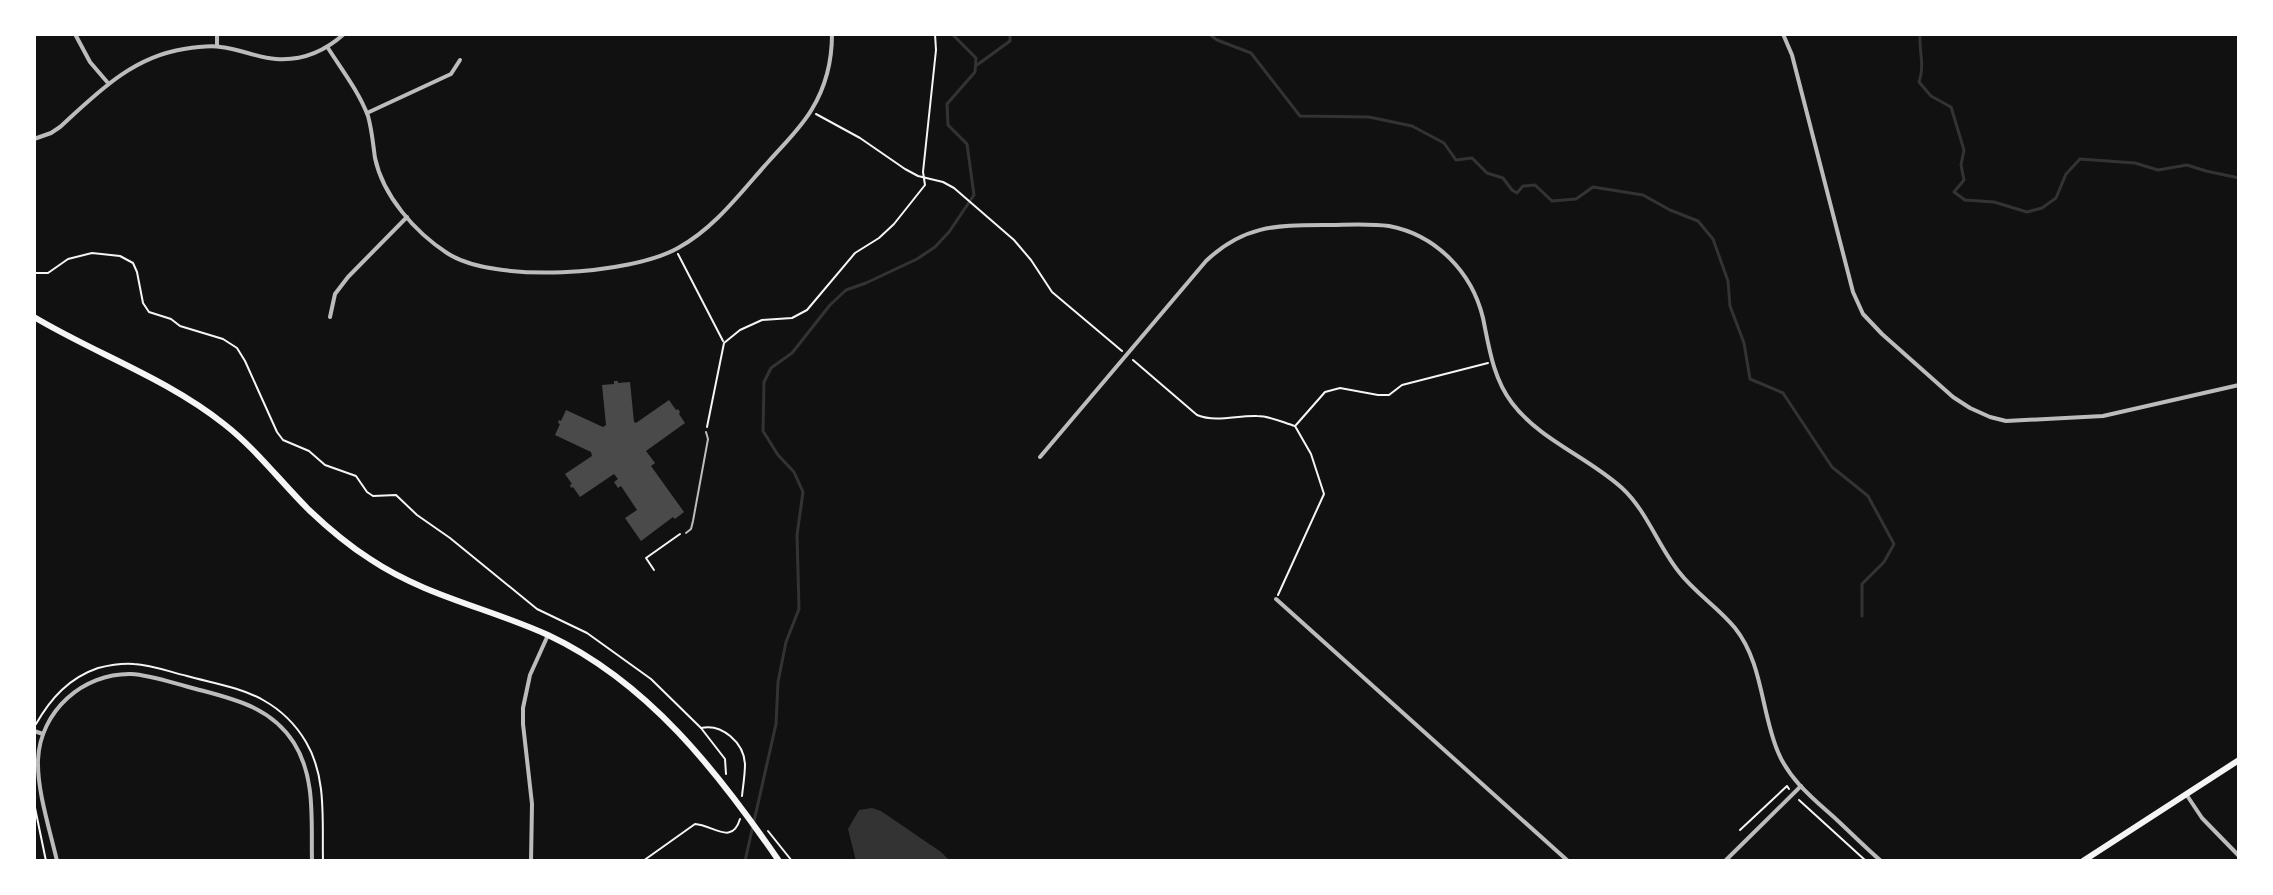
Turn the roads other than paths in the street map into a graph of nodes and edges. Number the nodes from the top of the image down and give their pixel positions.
1 (75, 34) edge
2 (217, 34) edge
3 (344, 34) edge
4 (832, 34) edge
5 (1783, 34) edge
6 (217, 46) junction
7 (328, 48) junction
8 (460, 60) dead end
9 (108, 83) junction
10 (367, 113) junction
11 (34, 139) edge
12 (407, 217) junction
13 (34, 317) edge
14 (330, 317) dead end
15 (2239, 385) edge
16 (706, 432) road end
17 (1040, 457) dead end
18 (685, 532) road end
19 (1276, 599) road end
20 (548, 635) junction
21 (34, 729) edge
22 (43, 734) junction
23 (2239, 760) edge
24 (1801, 786) junction
25 (2186, 794) junction
26 (2239, 856) edge
27 (57, 861) edge
28 (312, 861) edge
29 (531, 861) edge
30 (779, 861) edge
31 (1568, 861) edge
32 (1725, 861) edge
33 (1881, 861) edge
34 (2083, 861) edge

1 - 9 street
2 - 6 street
3 - 7 street
4 - 12 street
5 - 15 street
6 - 7 street
6 - 9 street
7 - 10 street
8 - 10 street
9 - 11 street
10 - 12 street
12 - 14 street
13 - 20 main road
16 - 18 lane
17 - 24 street
19 - 31 street
20 - 29 street
20 - 30 main road
21 - 22 street
22 - 27 street
22 - 28 street
23 - 25 main road
24 - 32 street
24 - 33 street
25 - 26 street
25 - 34 main road

